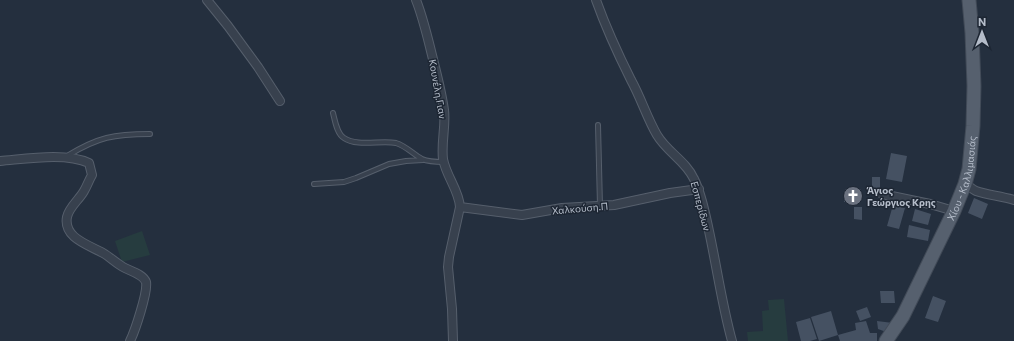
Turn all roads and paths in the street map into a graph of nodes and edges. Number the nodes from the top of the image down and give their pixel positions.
1 (207, 0) edge
2 (416, 0) edge
3 (596, 0) edge
4 (969, 0) edge
5 (280, 101) dead end
6 (332, 113) dead end
7 (598, 125) dead end
8 (150, 134) dead end
9 (65, 157) junction
10 (423, 160) junction
11 (0, 161) edge
12 (444, 162) junction
13 (314, 184) dead end
14 (965, 184) junction
15 (699, 189) junction
16 (882, 194) dead end
17 (1014, 200) edge
18 (600, 206) junction
19 (460, 208) junction
20 (954, 211) junction
21 (130, 341) edge
22 (453, 341) edge
23 (732, 341) edge
24 (886, 341) edge

1 - 5 street
2 - 12 street, Κουνέλη.Γιαν
3 - 15 street, Εσπερίδων
4 - 14 main road, Χίου - Καλλιμασιάς
6 - 10 lane
7 - 18 lane
8 - 9 lane
9 - 11 street
9 - 21 street
10 - 12 lane
10 - 13 lane
12 - 19 street, Κουνέλη.Γιαν
14 - 17 street
14 - 20 main road, Χίου - Καλλιμασιάς
15 - 18 street, Χαλκούση.Π
15 - 23 street, Εσπερίδων
16 - 20 street
18 - 19 street, Χαλκούση.Π
19 - 22 street
20 - 24 main road, Χίου - Καλλιμασιάς

